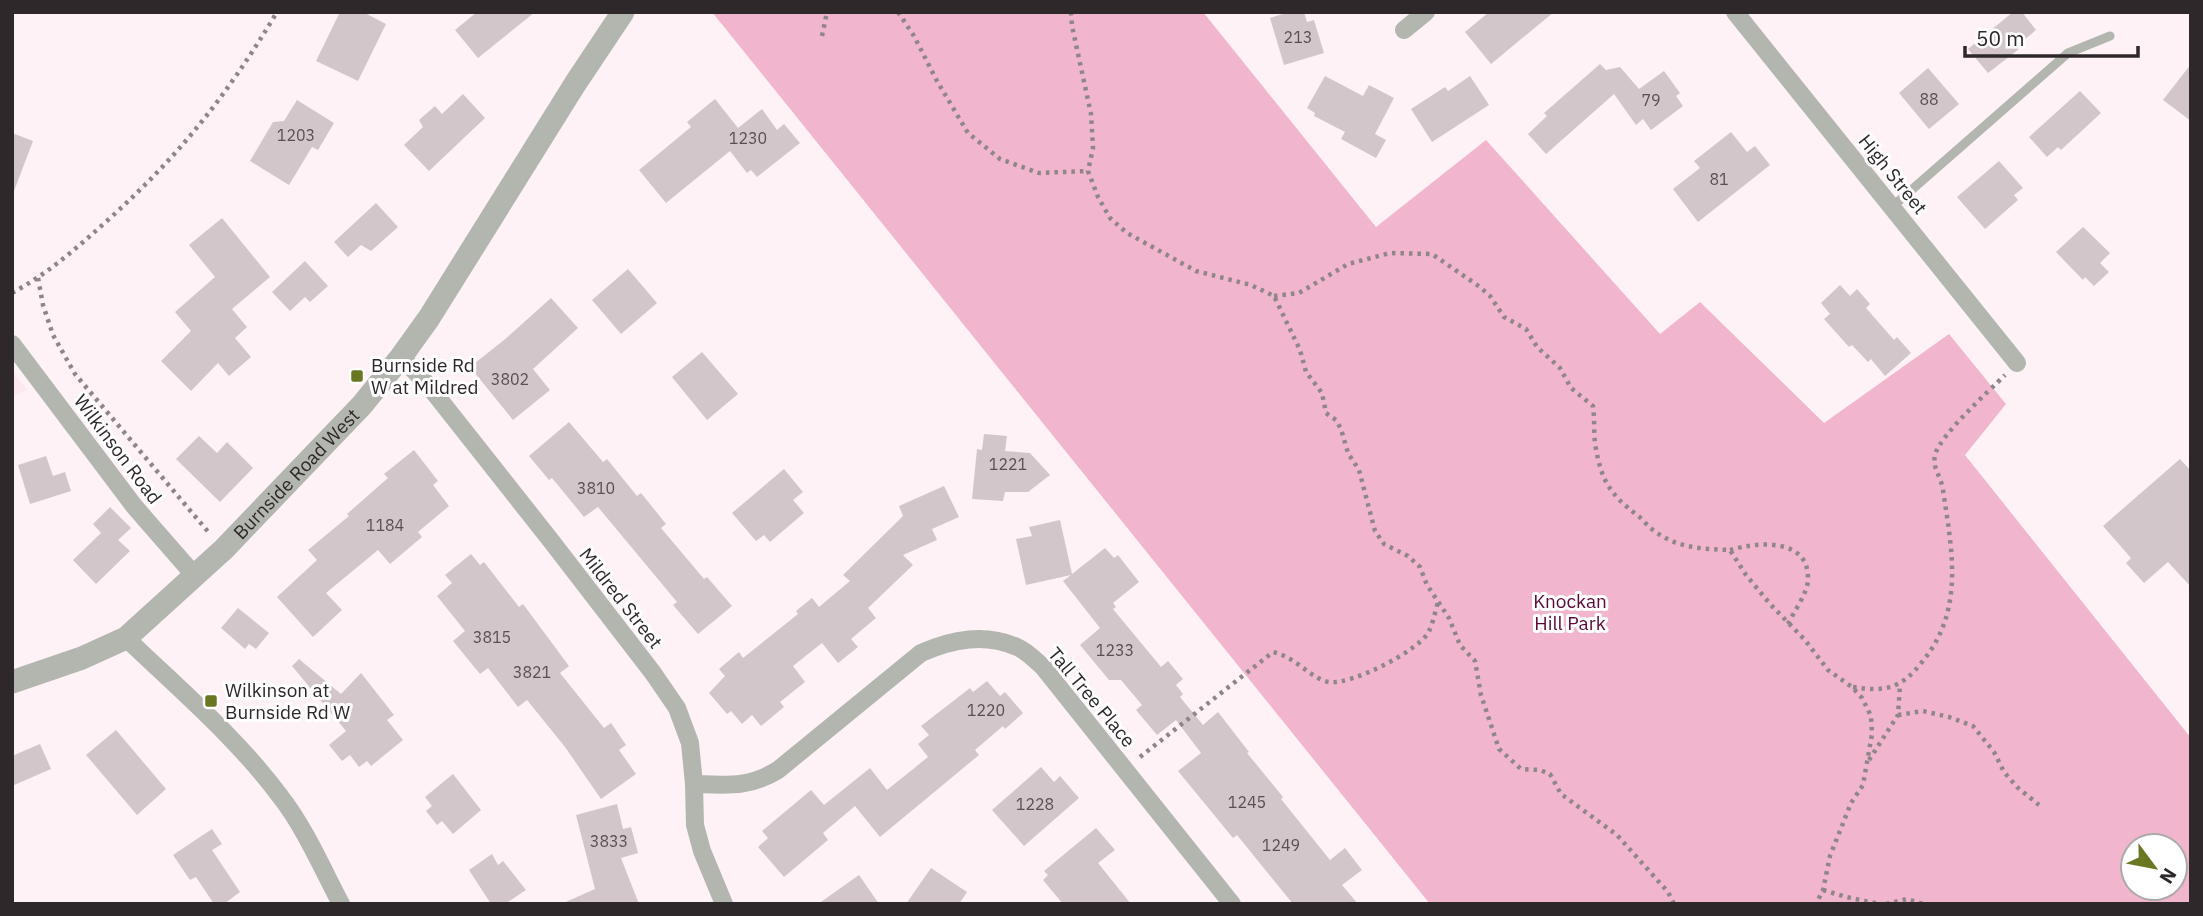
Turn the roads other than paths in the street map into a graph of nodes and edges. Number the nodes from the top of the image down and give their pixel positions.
1 (623, 12) edge
2 (1426, 12) edge
3 (1735, 12) edge
4 (1404, 30) dead end
5 (2110, 36) dead end
6 (1892, 207) junction
7 (12, 344) edge
8 (401, 357) junction
9 (2017, 363) road end
10 (195, 576) junction
11 (126, 638) junction
12 (12, 682) edge
13 (694, 784) junction
14 (341, 904) edge
15 (724, 904) edge
16 (1232, 904) edge

1 - 8 street, Burnside Road West
2 - 4 street
3 - 6 street, High Street
5 - 6 lane
6 - 9 street, High Street
7 - 10 street, Wilkinson Road
8 - 10 street, Burnside Road West
8 - 13 street, Mildred Street
10 - 11 street, Burnside Road West
11 - 12 street, Burnside Road West
11 - 14 street
13 - 15 street, Mildred Street
13 - 16 street, Tall Tree Place

